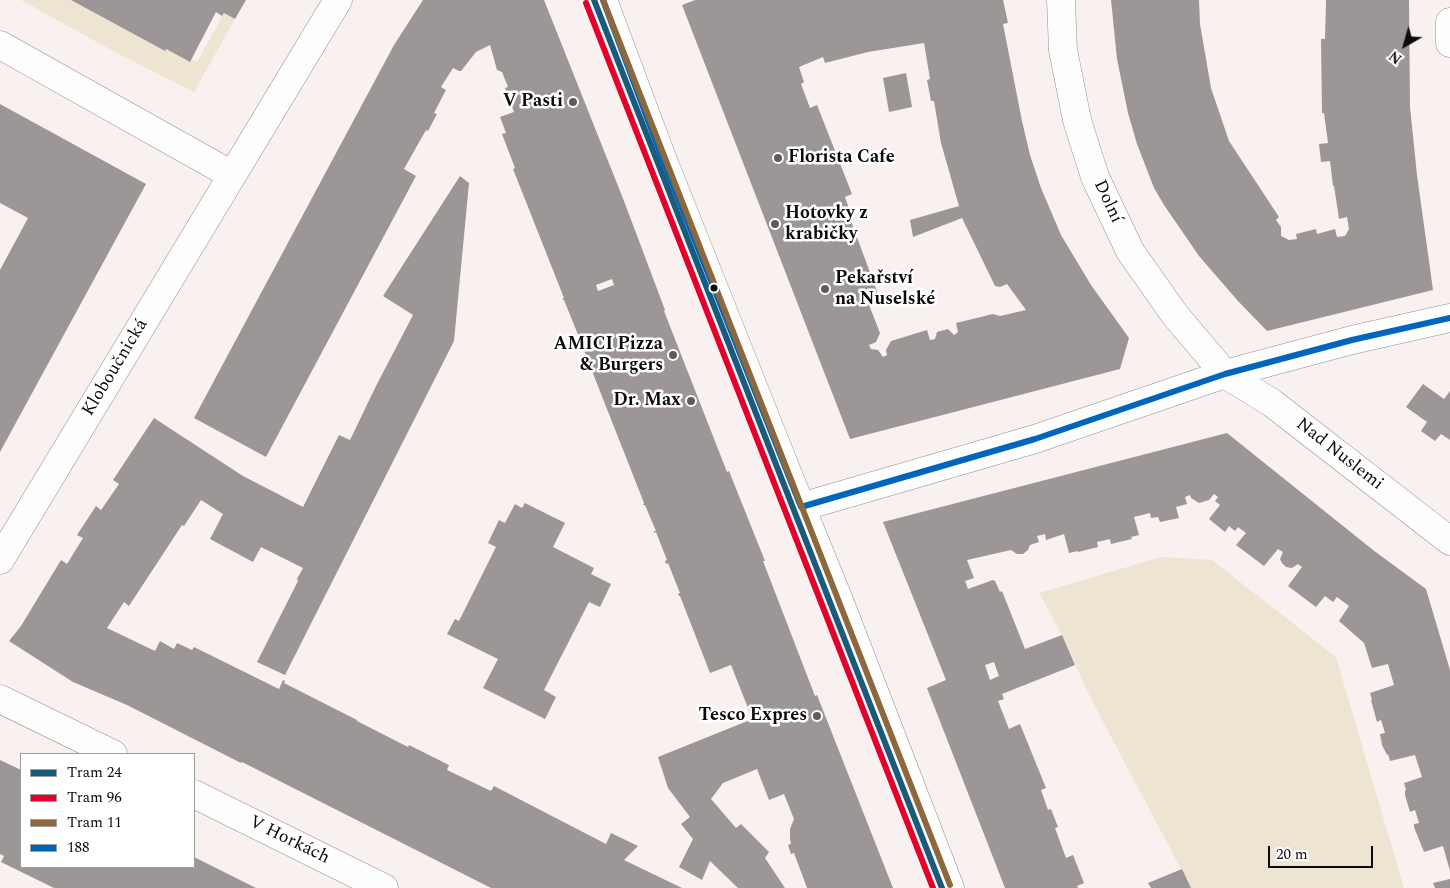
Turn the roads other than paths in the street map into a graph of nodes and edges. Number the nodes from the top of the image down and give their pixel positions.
1 (338, 0) edge
2 (603, 0) edge
3 (1061, 0) edge
4 (1450, 22) edge
5 (1450, 43) edge
6 (0, 45) edge
7 (232, 175) junction
8 (1450, 318) edge
9 (1225, 374) junction
10 (801, 507) junction
11 (1450, 541) edge
12 (0, 560) edge
13 (0, 699) edge
14 (111, 753) edge
15 (195, 794) edge
16 (384, 888) edge
17 (950, 888) edge

1 - 7 street, Kloboučnická
2 - 10 street
3 - 9 street, Dolní
4 - 5 street
6 - 7 street
7 - 12 street, Kloboučnická
8 - 9 street
9 - 10 street
9 - 11 street, Nad Nuslemi
10 - 17 street
13 - 14 street
15 - 16 street, V Horkách

